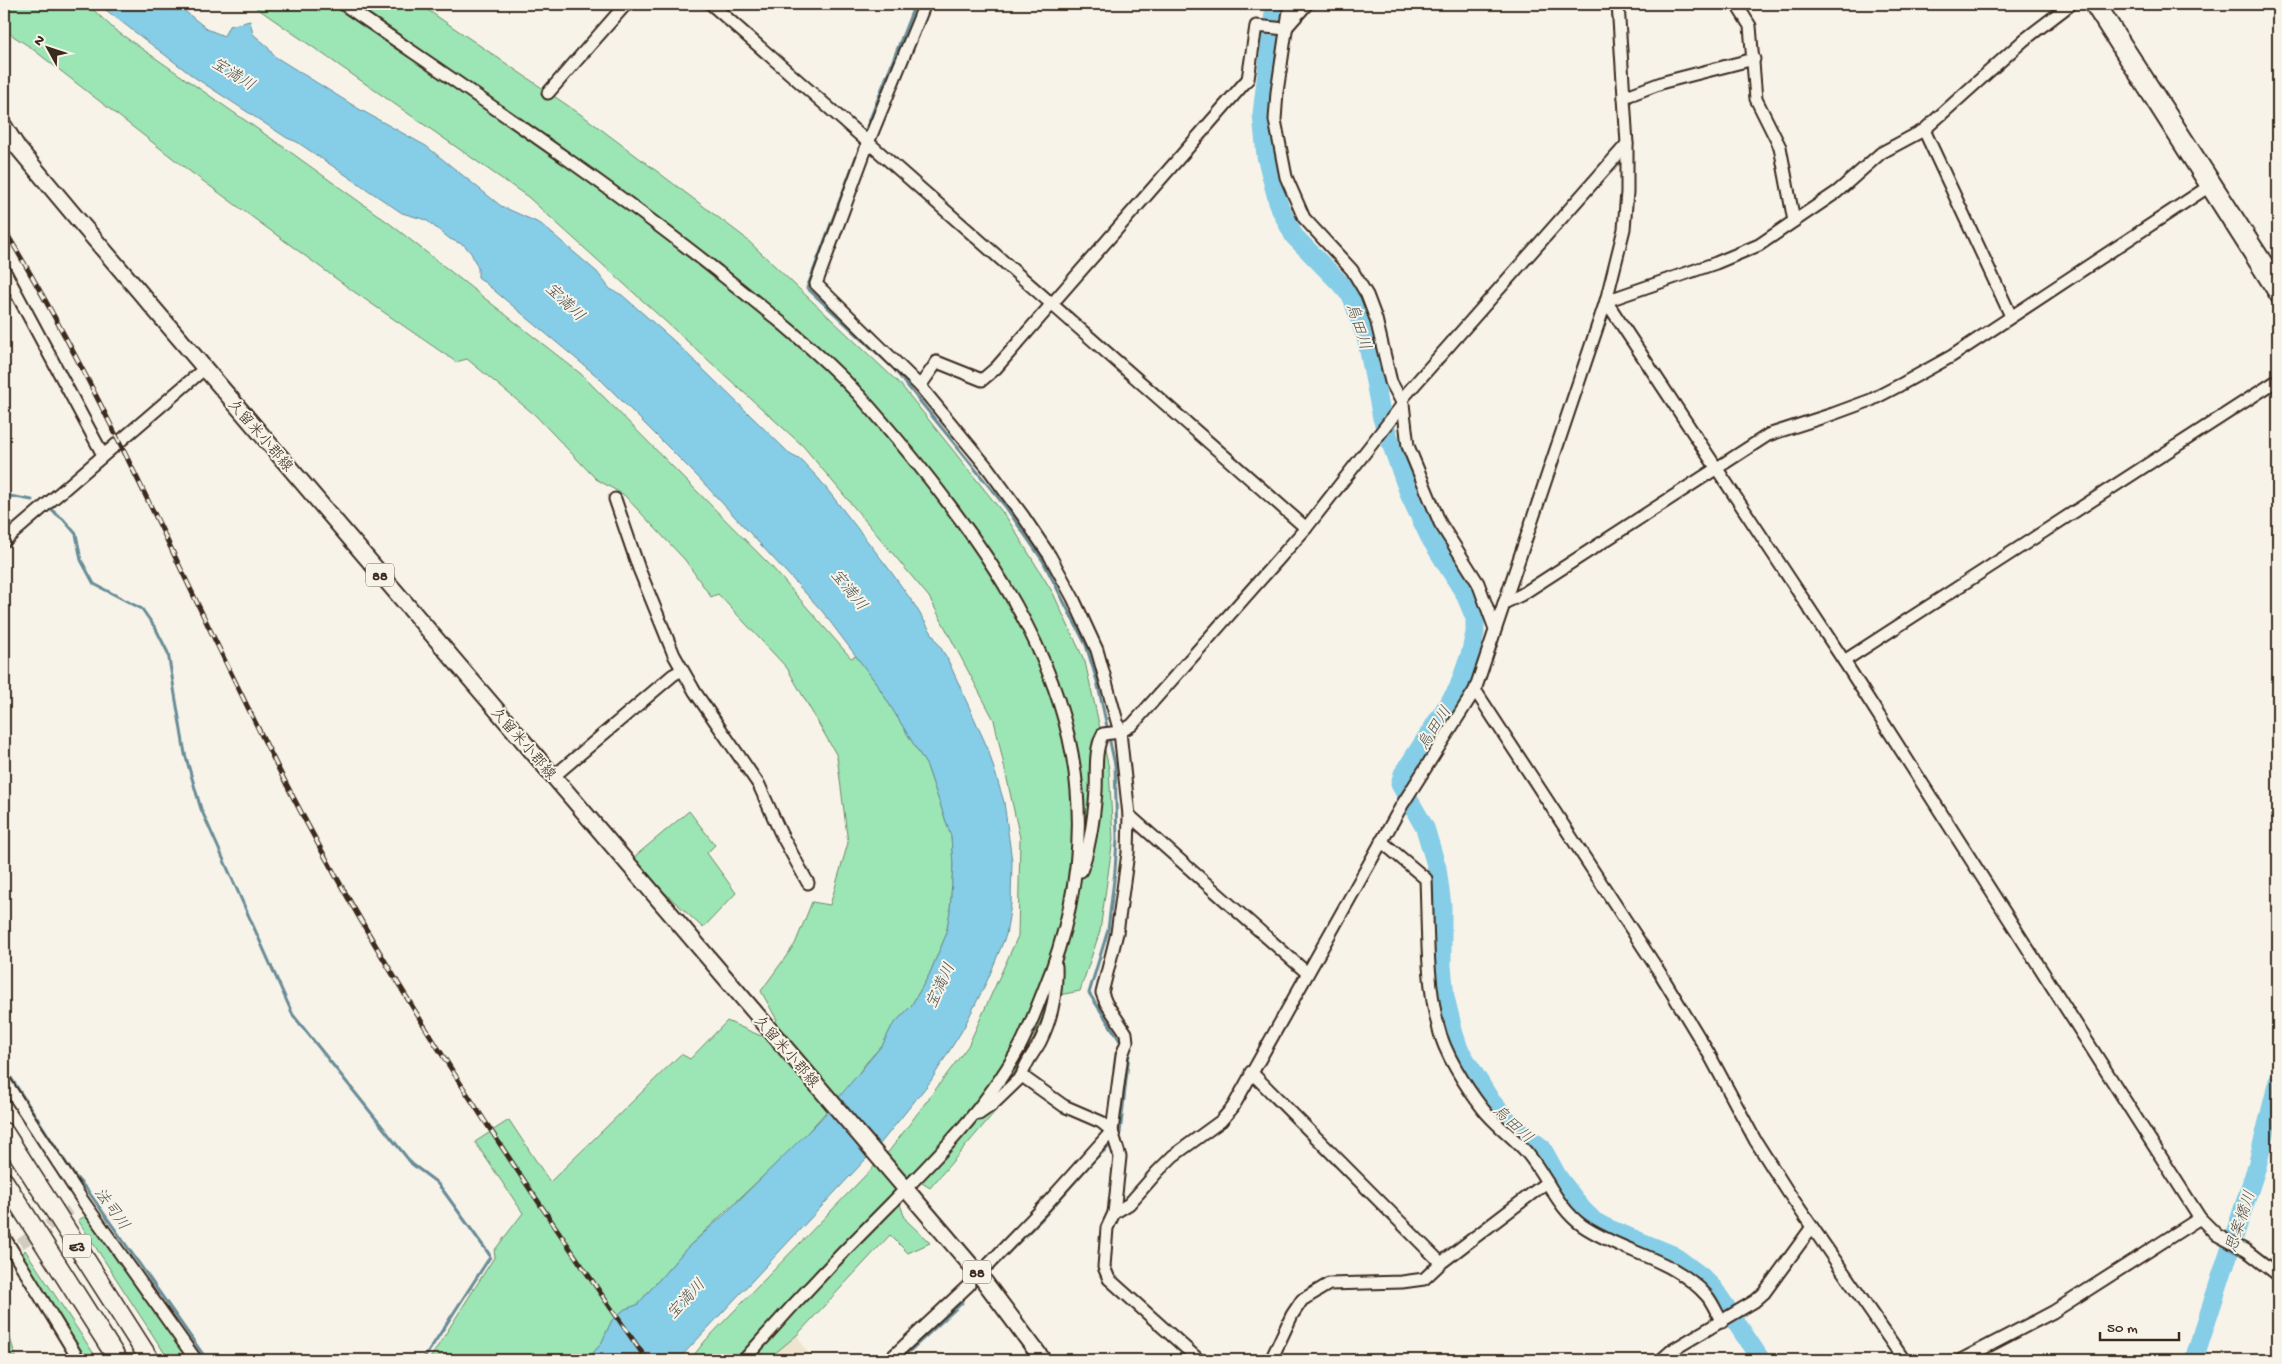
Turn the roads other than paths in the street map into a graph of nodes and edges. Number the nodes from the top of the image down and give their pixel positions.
1 (343, 4) edge
2 (626, 4) edge
3 (711, 4) edge
4 (925, 4) edge
5 (1290, 4) edge
6 (1307, 4) edge
7 (1618, 4) edge
8 (1739, 4) edge
9 (2071, 4) edge
10 (2090, 4) edge
11 (2100, 4) edge
12 (1283, 29) junction
13 (1754, 59) junction
14 (548, 93) dead end
15 (1624, 96) junction
16 (4, 126) edge
17 (1924, 130) junction
18 (868, 143) junction
19 (1627, 144) junction
20 (2208, 187) junction
21 (1794, 221) junction
22 (4, 270) edge
23 (2278, 280) edge
24 (2278, 298) edge
25 (1606, 301) junction
26 (1052, 303) junction
27 (2011, 316) junction
28 (204, 369) junction
29 (2278, 380) edge
30 (920, 386) junction
31 (1402, 402) junction
32 (103, 455) junction
33 (1718, 469) junction
34 (615, 499) dead end
35 (1306, 528) junction
36 (4, 541) edge
37 (1504, 603) junction
38 (1496, 629) junction
39 (1844, 661) junction
40 (682, 670) junction
41 (1475, 690) junction
42 (1120, 732) junction
43 (553, 777) junction
44 (1129, 815) junction
45 (1382, 841) junction
46 (808, 883) dead end
47 (1075, 885) junction
48 (1056, 962) junction
49 (1306, 972) junction
50 (1251, 1072) junction
51 (1022, 1076) junction
52 (4, 1080) edge
53 (969, 1120) junction
54 (1112, 1131) junction
55 (4, 1132) edge
56 (4, 1181) edge
57 (1547, 1182) junction
58 (904, 1187) junction
59 (1114, 1213) junction
60 (2200, 1218) junction
61 (1812, 1227) junction
62 (4, 1236) edge
63 (1441, 1263) junction
64 (989, 1264) dead end
65 (2278, 1275) edge
66 (968, 1285) dead end
67 (1725, 1320) junction
68 (79, 1360) edge
69 (118, 1360) edge
70 (150, 1360) edge
71 (196, 1360) edge
72 (744, 1360) edge
73 (889, 1360) edge
74 (1043, 1360) edge
75 (1200, 1360) edge
76 (1271, 1360) edge
77 (1661, 1360) edge
78 (1904, 1360) edge
79 (1961, 1360) edge

1 - 47 street
2 - 14 street
3 - 18 street
4 - 18 street
5 - 12 street
6 - 12 street
7 - 15 street
8 - 13 street
9 - 17 street
10 - 20 street
11 - 23 street
12 - 26 street
12 - 31 street
13 - 15 street
13 - 21 street
15 - 19 street
16 - 28 main road, 久留米小郡線 / 88
17 - 21 street
17 - 27 street
18 - 26 street
18 - 30 street
19 - 25 street
19 - 31 street
20 - 24 street
20 - 27 street
21 - 25 street
22 - 32 street
25 - 33 street
25 - 37 street
26 - 30 street
26 - 35 street
27 - 33 street
28 - 32 street
28 - 43 main road, 久留米小郡線 / 88
29 - 39 street
30 - 42 street
31 - 35 street
31 - 38 street
32 - 36 street
33 - 37 street
33 - 39 street
34 - 40 street
35 - 42 street
37 - 38 street
38 - 41 street
39 - 60 street
40 - 43 street
40 - 46 street
41 - 45 street
41 - 61 street
42 - 44 street
42 - 47 street
43 - 58 main road, 久留米小郡線 / 88
44 - 49 street
44 - 54 street
45 - 49 street
45 - 57 street
47 - 48 street
48 - 51 street
48 - 53 street
49 - 50 street
50 - 59 street
50 - 63 street
51 - 53 street
51 - 54 street
52 - 71 street
53 - 58 street
54 - 59 street
54 - 64 street
55 - 70 highway, E3
56 - 69 highway, E3
57 - 63 street
57 - 67 street
58 - 72 street
58 - 74 main road, 久留米小郡線 / 88
59 - 75 street
60 - 65 street
60 - 79 street
61 - 67 street
61 - 78 street
62 - 68 street
63 - 76 street
66 - 73 street
67 - 77 street

